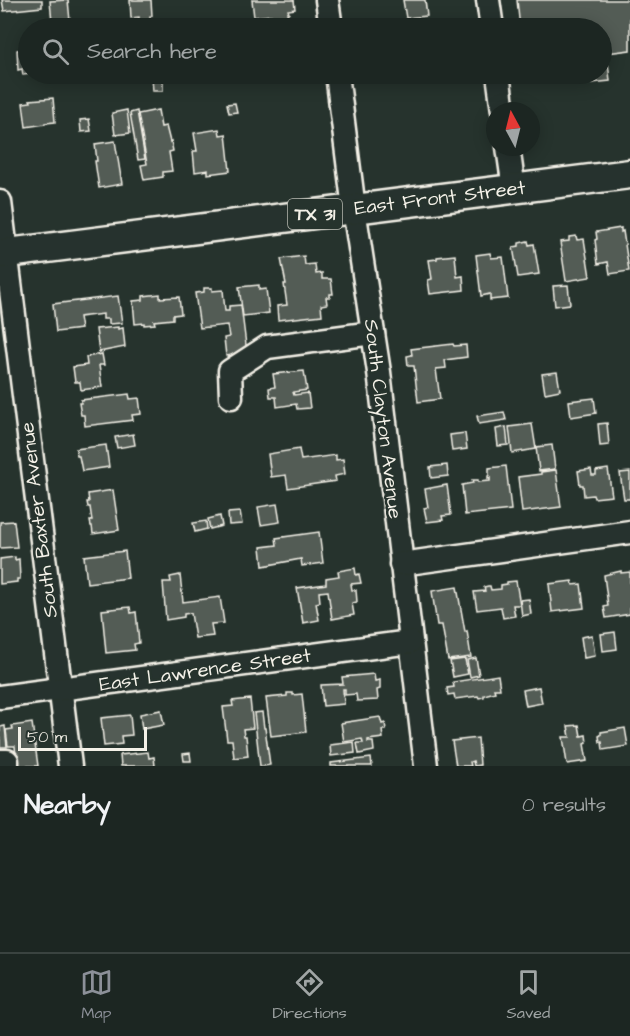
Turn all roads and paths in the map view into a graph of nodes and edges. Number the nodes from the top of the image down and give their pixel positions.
1 (327, 0) edge
2 (488, 0) edge
3 (330, 18) edge
4 (491, 18) edge
5 (337, 84) edge
6 (499, 84) edge
7 (502, 102) edge
8 (509, 156) edge
9 (630, 174) edge
10 (514, 189) junction
11 (0, 202) edge
12 (354, 209) junction
13 (4, 254) edge
14 (373, 333) junction
15 (231, 397) dead end
16 (630, 532) edge
17 (401, 564) junction
18 (410, 642) junction
19 (60, 689) junction
20 (0, 698) edge
21 (0, 761) edge
22 (8, 766) edge
23 (70, 766) edge
24 (426, 766) edge

1 - 3 street
2 - 4 street
5 - 12 street, South Clayton Avenue
6 - 7 street
8 - 10 street
9 - 10 main road, East Front Street / TX 31
10 - 12 main road, East Front Street / TX 31
11 - 13 street, South Baxter Avenue
12 - 13 main road, East Front Street / TX 31
12 - 14 street, South Clayton Avenue
13 - 19 street, South Baxter Avenue
14 - 15 street
14 - 17 street, South Clayton Avenue
16 - 17 street
17 - 18 street, South Clayton Avenue
18 - 19 street, East Lawrence Street
18 - 24 street, South Clayton Avenue
19 - 20 street, East Lawrence Street
19 - 23 street, South Baxter Avenue
21 - 22 street

